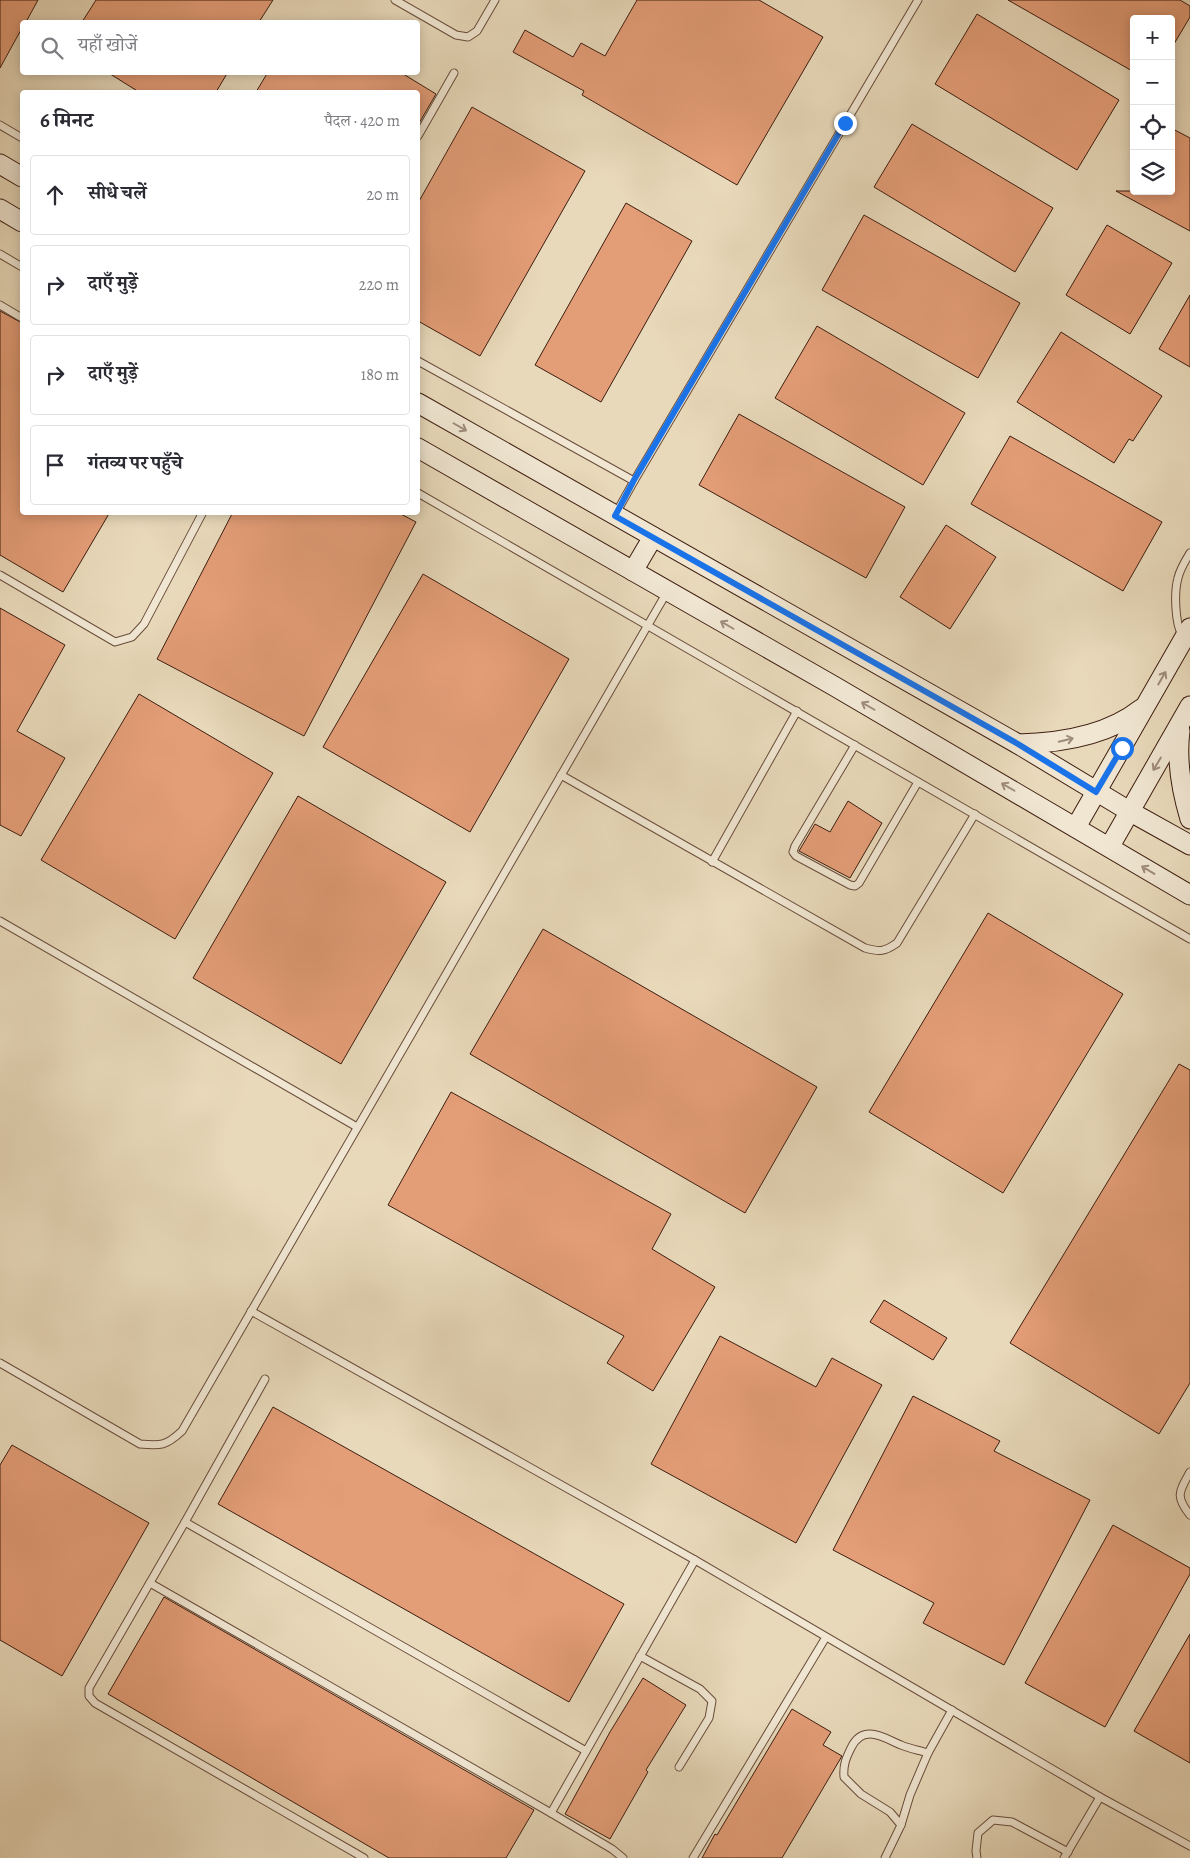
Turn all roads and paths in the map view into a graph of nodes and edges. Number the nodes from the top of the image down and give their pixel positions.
1 (395, 0) edge
2 (495, 0) edge
3 (915, 2) edge
4 (454, 73) dead end
5 (0, 126) edge
6 (420, 132) edge
7 (20, 137) edge
8 (0, 164) edge
9 (20, 176) edge
10 (0, 209) edge
11 (20, 221) edge
12 (0, 254) edge
13 (20, 266) edge
14 (0, 305) edge
15 (20, 317) edge
16 (420, 362) edge
17 (420, 404) edge
18 (420, 449) edge
19 (634, 480) junction
20 (420, 495) edge
21 (201, 515) edge
22 (615, 516) junction
23 (653, 537) junction
24 (1190, 553) edge
25 (633, 571) junction
26 (0, 575) edge
27 (668, 591) junction
28 (648, 625) junction
29 (1188, 636) edge
30 (1147, 704) junction
31 (1190, 706) edge
32 (797, 711) junction
33 (1180, 724) junction
34 (1018, 744) junction
35 (855, 745) junction
36 (561, 775) junction
37 (918, 782) junction
38 (1096, 792) junction
39 (1129, 811) junction
40 (975, 814) junction
41 (1190, 819) edge
42 (1076, 827) junction
43 (1190, 845) edge
44 (1110, 846) junction
45 (712, 862) junction
46 (1190, 895) edge
47 (0, 921) edge
48 (1190, 939) edge
49 (357, 1126) junction
50 (252, 1311) junction
51 (0, 1363) edge
52 (265, 1379) dead end
53 (1190, 1472) edge
54 (1190, 1515) edge
55 (185, 1522) junction
56 (696, 1560) junction
57 (150, 1582) junction
58 (826, 1636) junction
59 (640, 1656) junction
60 (952, 1710) junction
61 (586, 1751) junction
62 (928, 1753) junction
63 (679, 1767) dead end
64 (1100, 1797) junction
65 (552, 1812) junction
66 (900, 1825) junction
67 (1190, 1846) edge
68 (1066, 1855) edge
69 (364, 1858) edge
70 (623, 1858) edge
71 (693, 1858) edge
72 (885, 1858) edge
73 (977, 1858) edge

1 - 2 lane
3 - 19 lane
4 - 6 lane
5 - 7 lane
8 - 9 street
10 - 11 street
12 - 13 lane
14 - 15 lane
16 - 19 lane
17 -> 22 street
18 - 25 street
19 - 22 lane
20 - 28 lane
21 - 26 lane
22 - 23 street
23 - 25 street
23 - 34 street
24 - 29 lane
25 - 27 street
27 - 28 lane
42 -> 27 street
28 - 32 lane
28 - 36 lane
30 -> 29 street
34 -> 30 street
30 - 38 street
31 - 33 street
32 - 35 lane
32 - 45 lane
33 -> 39 street
33 - 41 street
34 - 38 street
35 - 37 lane
35 - 37 lane
36 - 45 lane
36 - 49 lane
37 - 40 lane
38 - 39 street
38 - 42 street
39 - 43 street
39 - 44 street
40 - 45 lane
40 - 48 lane
42 - 44 street
46 -> 44 street
47 - 49 lane
49 - 50 lane
50 - 51 lane
50 - 56 lane
52 - 55 lane
53 - 54 lane
55 - 57 lane
55 - 61 lane
56 - 58 lane
56 - 59 lane
57 - 65 lane
57 - 69 lane
58 - 60 lane
58 - 71 lane
59 - 61 lane
59 - 63 lane
60 - 62 lane
60 - 64 lane
61 - 65 lane
62 - 66 lane
62 - 66 lane
64 - 67 lane
64 - 68 lane
65 - 70 lane
66 - 72 lane
68 - 73 lane

